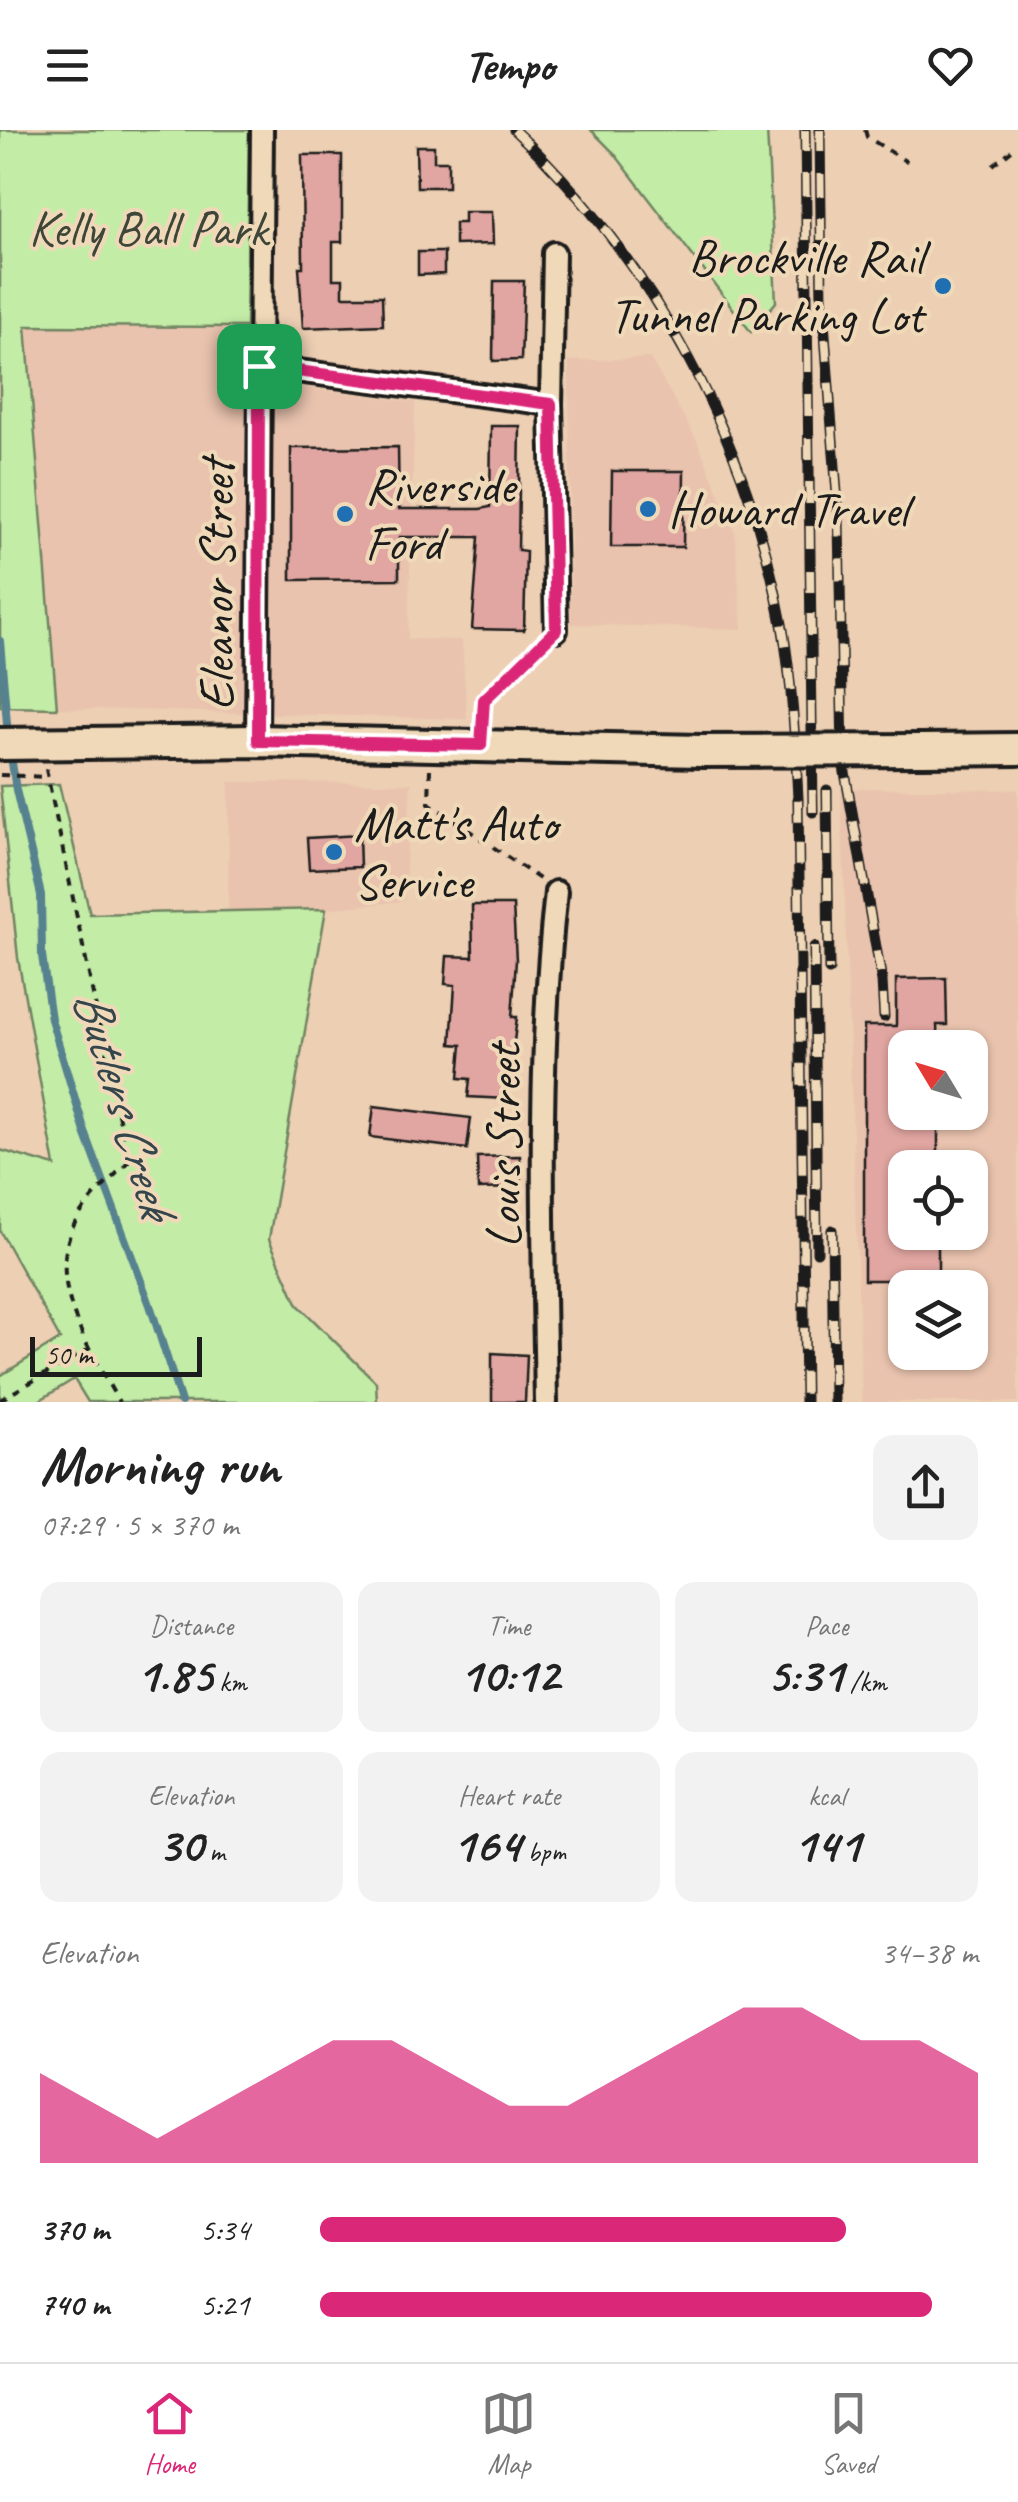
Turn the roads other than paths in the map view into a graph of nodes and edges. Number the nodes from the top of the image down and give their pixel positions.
1 (262, 130) edge
2 (554, 253) dead end
3 (259, 366) junction
4 (551, 404) junction
5 (556, 630) road end
6 (258, 741) junction
7 (0, 744) edge
8 (1018, 749) edge
9 (556, 892) road end
10 (546, 1402) edge

1 - 3 street, Eleanor Street
2 - 4 street
3 - 4 street
3 - 6 street, Eleanor Street
4 - 5 street
6 - 7 main road
6 - 8 main road, bridge
9 - 10 street, Louis Street

